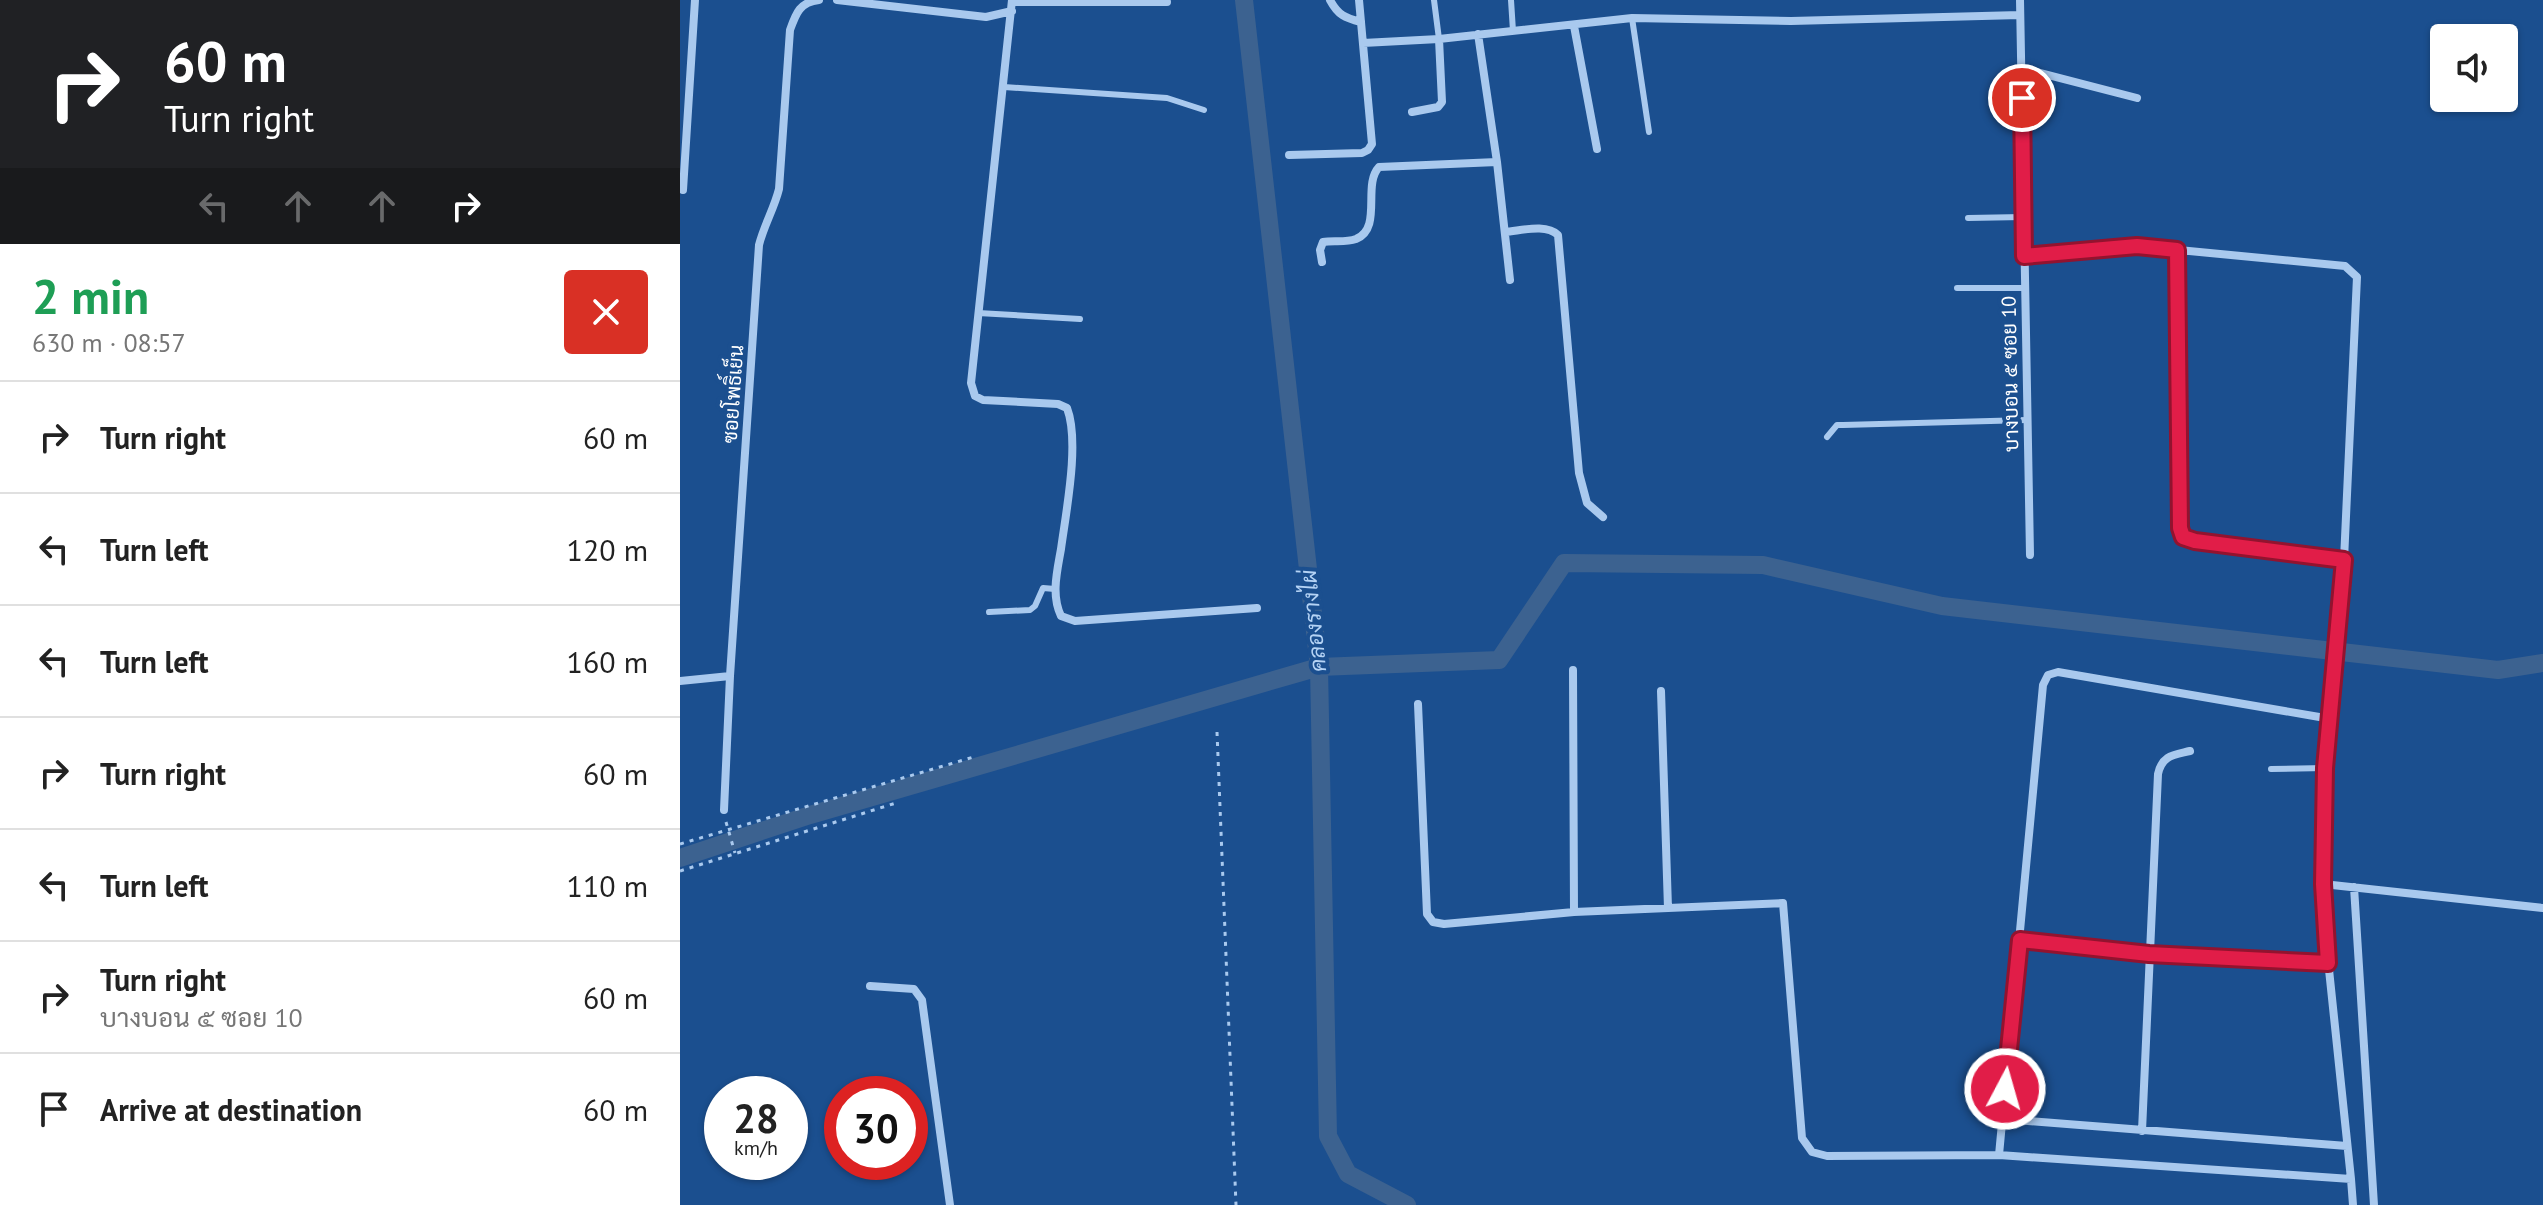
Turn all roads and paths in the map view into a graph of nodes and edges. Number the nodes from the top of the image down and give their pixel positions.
1 (695, 0) edge
2 (819, 0) edge
3 (837, 0) edge
4 (1330, 0) edge
5 (1359, 0) edge
6 (1434, 0) edge
7 (1511, 0) edge
8 (2020, 0) edge
9 (1167, 2) dead end
10 (1012, 4) edge
11 (2020, 15) junction
12 (1632, 18) junction
13 (1361, 22) junction
14 (1574, 26) junction
15 (1513, 31) junction
16 (1478, 34) junction
17 (1439, 39) junction
18 (1363, 43) junction
19 (2021, 68) junction
20 (1004, 87) junction
21 (2137, 98) dead end
22 (1204, 110) dead end
23 (1412, 112) dead end
24 (683, 130) edge
25 (1649, 132) dead end
26 (1597, 149) dead end
27 (1289, 155) dead end
28 (1497, 162) junction
29 (683, 190) dead end
30 (2023, 217) junction
31 (1968, 218) dead end
32 (1505, 232) junction
33 (2177, 250) junction
34 (2024, 256) junction
35 (1322, 262) dead end
36 (1510, 280) dead end
37 (1957, 288) dead end
38 (2025, 288) junction
39 (978, 313) junction
40 (1080, 319) dead end
41 (2027, 420) junction
42 (1827, 437) dead end
43 (1603, 517) dead end
44 (2030, 555) dead end
45 (2344, 560) junction
46 (1055, 589) junction
47 (1257, 608) dead end
48 (989, 612) dead end
49 (1573, 670) dead end
50 (730, 676) junction
51 (680, 681) edge
52 (1661, 691) dead end
53 (1418, 704) dead end
54 (2331, 719) junction
55 (1217, 732) dead end
56 (2190, 751) dead end
57 (977, 756) dead end
58 (2325, 768) junction
59 (2271, 769) dead end
60 (896, 803) dead end
61 (724, 810) dead end
62 (727, 830) junction
63 (680, 844) edge
64 (735, 853) junction
65 (680, 871) edge
66 (2323, 884) junction
67 (2354, 887) junction
68 (1668, 908) junction
69 (2543, 908) edge
70 (1574, 912) junction
71 (2020, 940) junction
72 (2149, 954) junction
73 (2328, 963) junction
74 (870, 986) dead end
75 (2002, 1119) junction
76 (2142, 1131) junction
77 (2347, 1146) junction
78 (1999, 1155) junction
79 (2351, 1179) junction
80 (950, 1205) edge
81 (1236, 1205) edge
82 (2353, 1205) edge
83 (2374, 1205) edge

1 - 24 street
2 - 50 street, ซอยโพธิ์เย็น
3 - 10 street
4 - 13 street
5 - 13 street
6 - 17 lane
7 - 15 lane
8 - 11 street, บางบอน ๕ ซอย 10
9 - 10 street
10 - 20 street
11 - 12 street
11 - 19 street, บางบอน ๕ ซอย 10
12 - 14 street
12 - 25 lane
13 - 18 street
14 - 15 street
14 - 26 street
15 - 16 street
16 - 17 street
16 - 28 street
17 - 18 street
17 - 23 street
18 - 27 street
19 - 21 street
19 - 30 street, บางบอน ๕ ซอย 10
20 - 22 lane
20 - 39 street
24 - 29 street
28 - 32 street
28 - 35 street
30 - 31 lane
30 - 34 street, บางบอน ๕ ซอย 10
32 - 36 street
32 - 43 street
33 - 34 street
33 - 45 street
33 - 45 street
34 - 38 street, บางบอน ๕ ซอย 10
37 - 38 lane
38 - 41 street, บางบอน ๕ ซอย 10
39 - 40 lane
39 - 46 street
41 - 42 lane
41 - 44 street, บางบอน ๕ ซอย 10
45 - 54 street
46 - 47 street
46 - 48 lane
49 - 70 street
50 - 51 street
50 - 61 street, ซอยโพธิ์เย็น
52 - 68 street
53 - 70 street
54 - 58 street
54 - 71 street
55 - 81 path
56 - 72 street
57 - 62 path
58 - 59 lane
58 - 66 street
60 - 64 path
62 - 63 path
62 - 64 path
64 - 65 path
66 - 67 street
66 - 73 street
67 - 69 street
67 - 83 street
68 - 70 street
68 - 78 street
71 - 72 street
71 - 75 street
72 - 73 street
72 - 76 street
73 - 77 street
74 - 80 street
75 - 76 street
75 - 78 street
76 - 77 street
77 - 79 street
78 - 79 street
79 - 82 street

